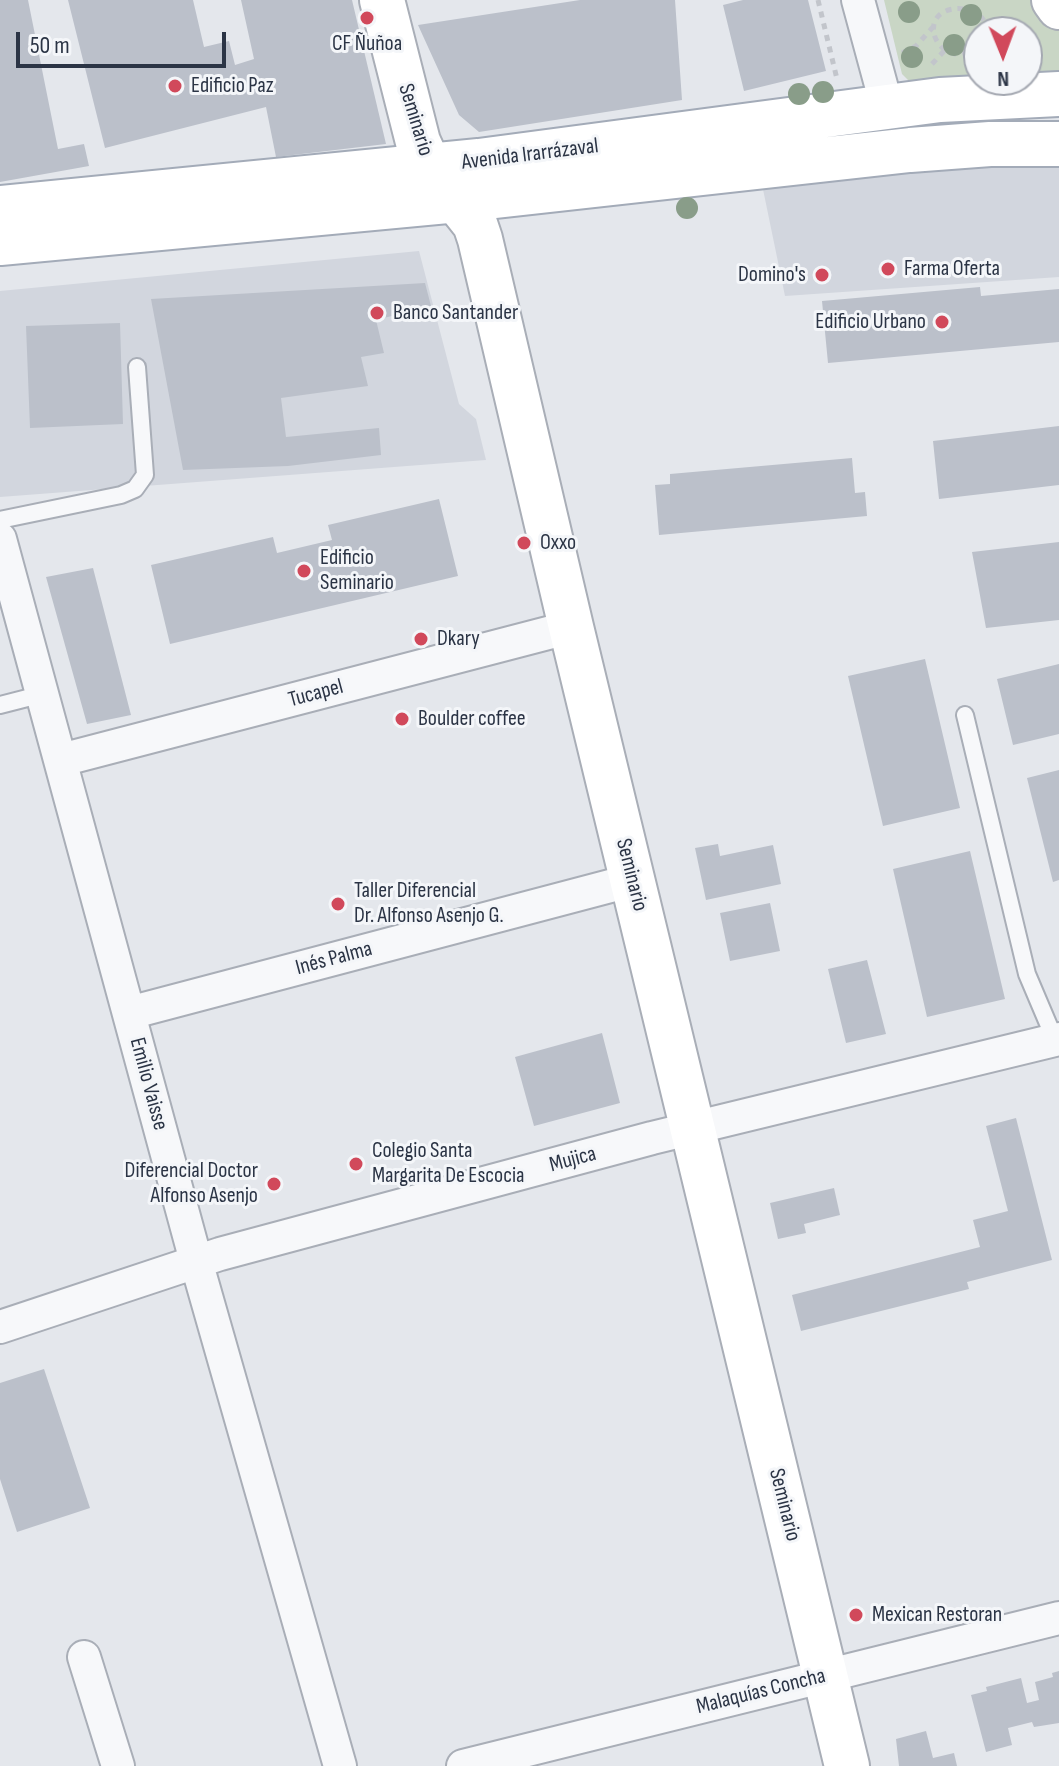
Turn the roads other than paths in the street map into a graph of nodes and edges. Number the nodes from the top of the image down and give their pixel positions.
1 (382, 0) edge
2 (858, 0) edge
3 (1054, 0) edge
4 (1059, 7) edge
5 (890, 80) junction
6 (1059, 94) edge
7 (1059, 144) edge
8 (429, 166) junction
9 (458, 200) junction
10 (0, 208) edge
11 (0, 243) edge
12 (137, 367) dead end
13 (0, 520) edge
14 (0, 539) edge
15 (571, 627) junction
16 (43, 694) junction
17 (0, 705) edge
18 (965, 715) dead end
19 (61, 760) junction
20 (633, 880) junction
21 (129, 1013) junction
22 (1058, 1045) edge
23 (693, 1128) junction
24 (196, 1261) junction
25 (0, 1327) edge
26 (1059, 1618) edge
27 (84, 1657) dead end
28 (826, 1676) junction
29 (118, 1766) edge
30 (340, 1766) edge
31 (463, 1766) edge
32 (847, 1766) edge

1 - 8 main road, Seminario
2 - 5 street
3 - 4 main road
5 - 6 main road, Avenida Irarrázaval
5 - 8 main road, Avenida Irarrázaval
7 - 9 main road, Avenida Irarrázaval
8 - 9 main road, Seminario
8 - 10 main road, Avenida Irarrázaval
9 - 11 main road, Avenida Irarrázaval
9 - 15 main road, Seminario
12 - 13 lane
14 - 16 street, Emilio Vaisse
15 - 19 street, Tucapel
15 - 20 main road, Seminario
16 - 17 lane
16 - 19 street, Emilio Vaisse
18 - 22 lane
19 - 21 street, Emilio Vaisse
20 - 21 street, Inés Palma
20 - 23 main road, Seminario
21 - 24 street, Emilio Vaisse
22 - 23 street, Mujica
23 - 24 street, Mujica
23 - 28 main road, Seminario
24 - 25 street, Mujica
24 - 30 street, Emilio Vaisse
26 - 28 street, Malaquías Concha
27 - 29 street
28 - 31 street, Malaquías Concha
28 - 32 main road, Seminario

